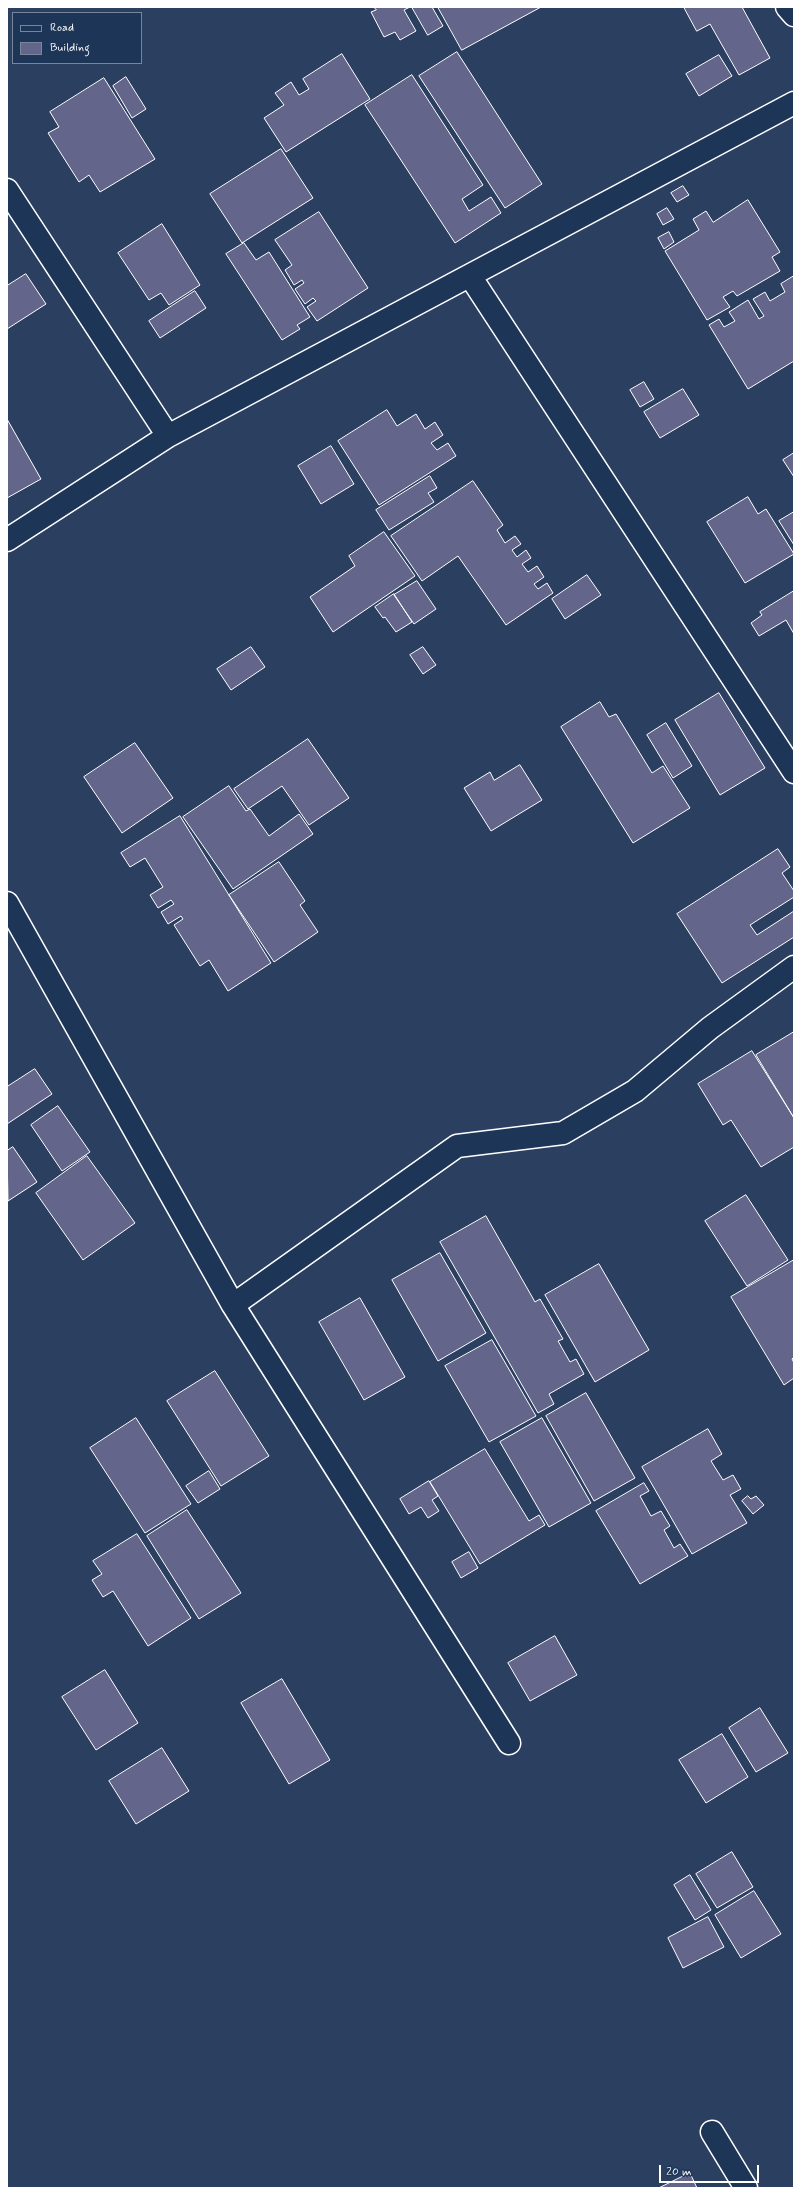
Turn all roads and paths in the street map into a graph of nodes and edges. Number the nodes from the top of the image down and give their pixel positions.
1 (787, 7) edge
2 (794, 15) edge
3 (794, 103) edge
4 (7, 190) edge
5 (470, 276) junction
6 (168, 436) junction
7 (7, 540) edge
8 (794, 772) edge
9 (7, 903) edge
10 (794, 967) edge
11 (233, 1305) junction
12 (509, 1743) dead end
13 (712, 2132) dead end
14 (746, 2188) edge

1 - 2 street
3 - 5 street
4 - 6 street
5 - 6 street
5 - 8 street
6 - 7 street
9 - 11 street
10 - 11 street
11 - 12 street
13 - 14 street

